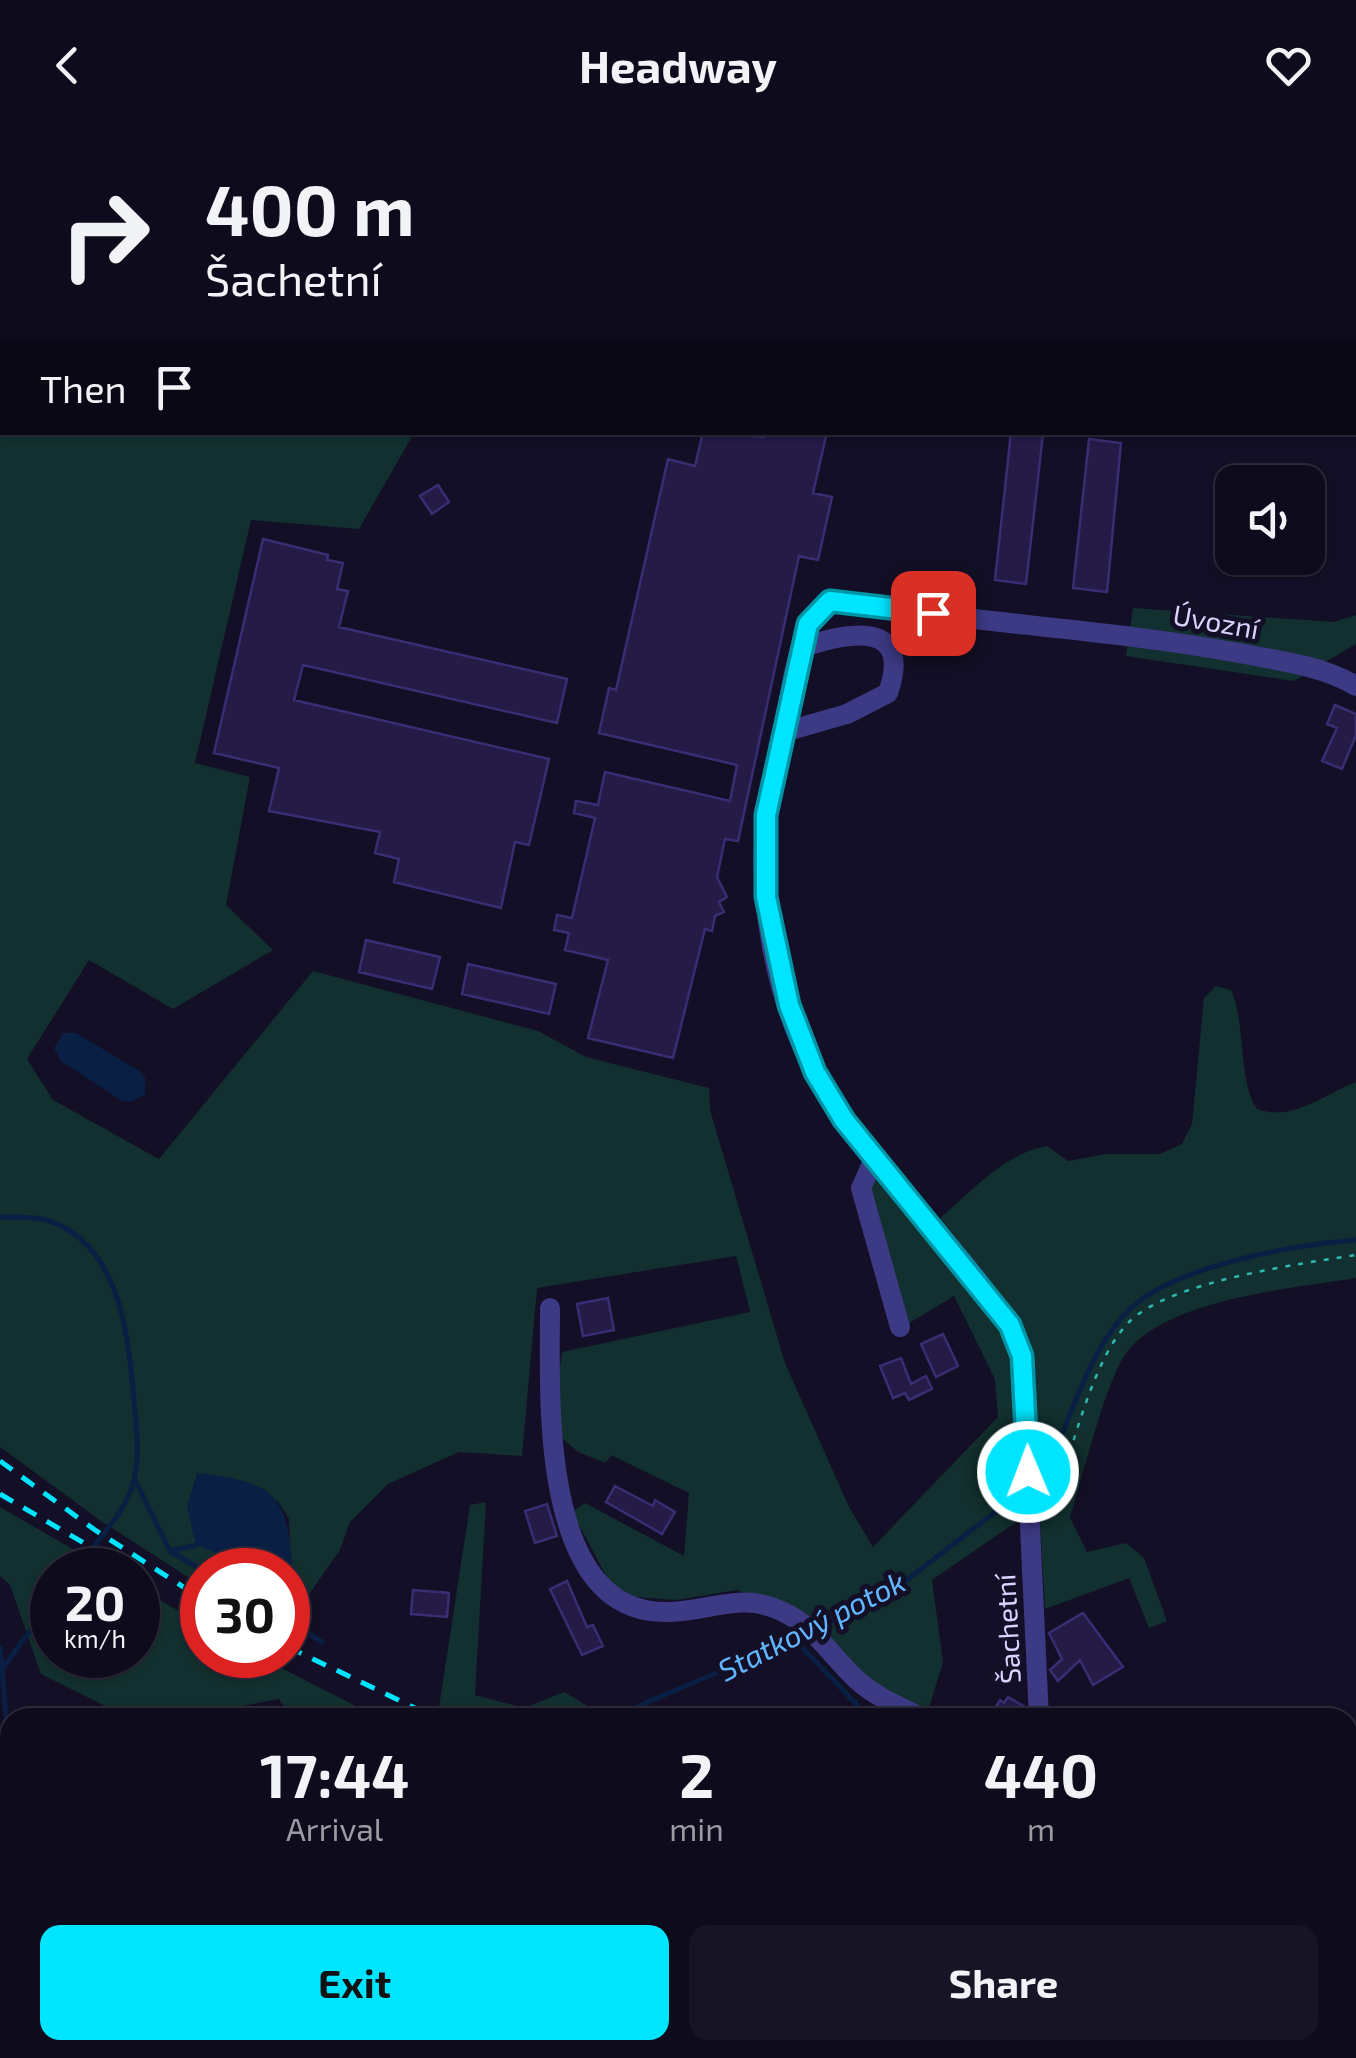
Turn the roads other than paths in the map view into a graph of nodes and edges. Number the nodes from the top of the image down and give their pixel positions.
1 (1061, 628) joint
2 (804, 646) junction
3 (1356, 686) edge
4 (784, 732) junction
5 (875, 1157) junction
6 (550, 1308) dead end
7 (900, 1327) dead end
8 (905, 1708) edge
9 (1039, 1708) edge

1 - 2 street, Šachetní
1 - 3 street, Úvozní
2 - 4 street, Šachetní
2 - 4 street
4 - 5 street, Šachetní
5 - 7 street
5 - 9 street, Šachetní
6 - 8 street

